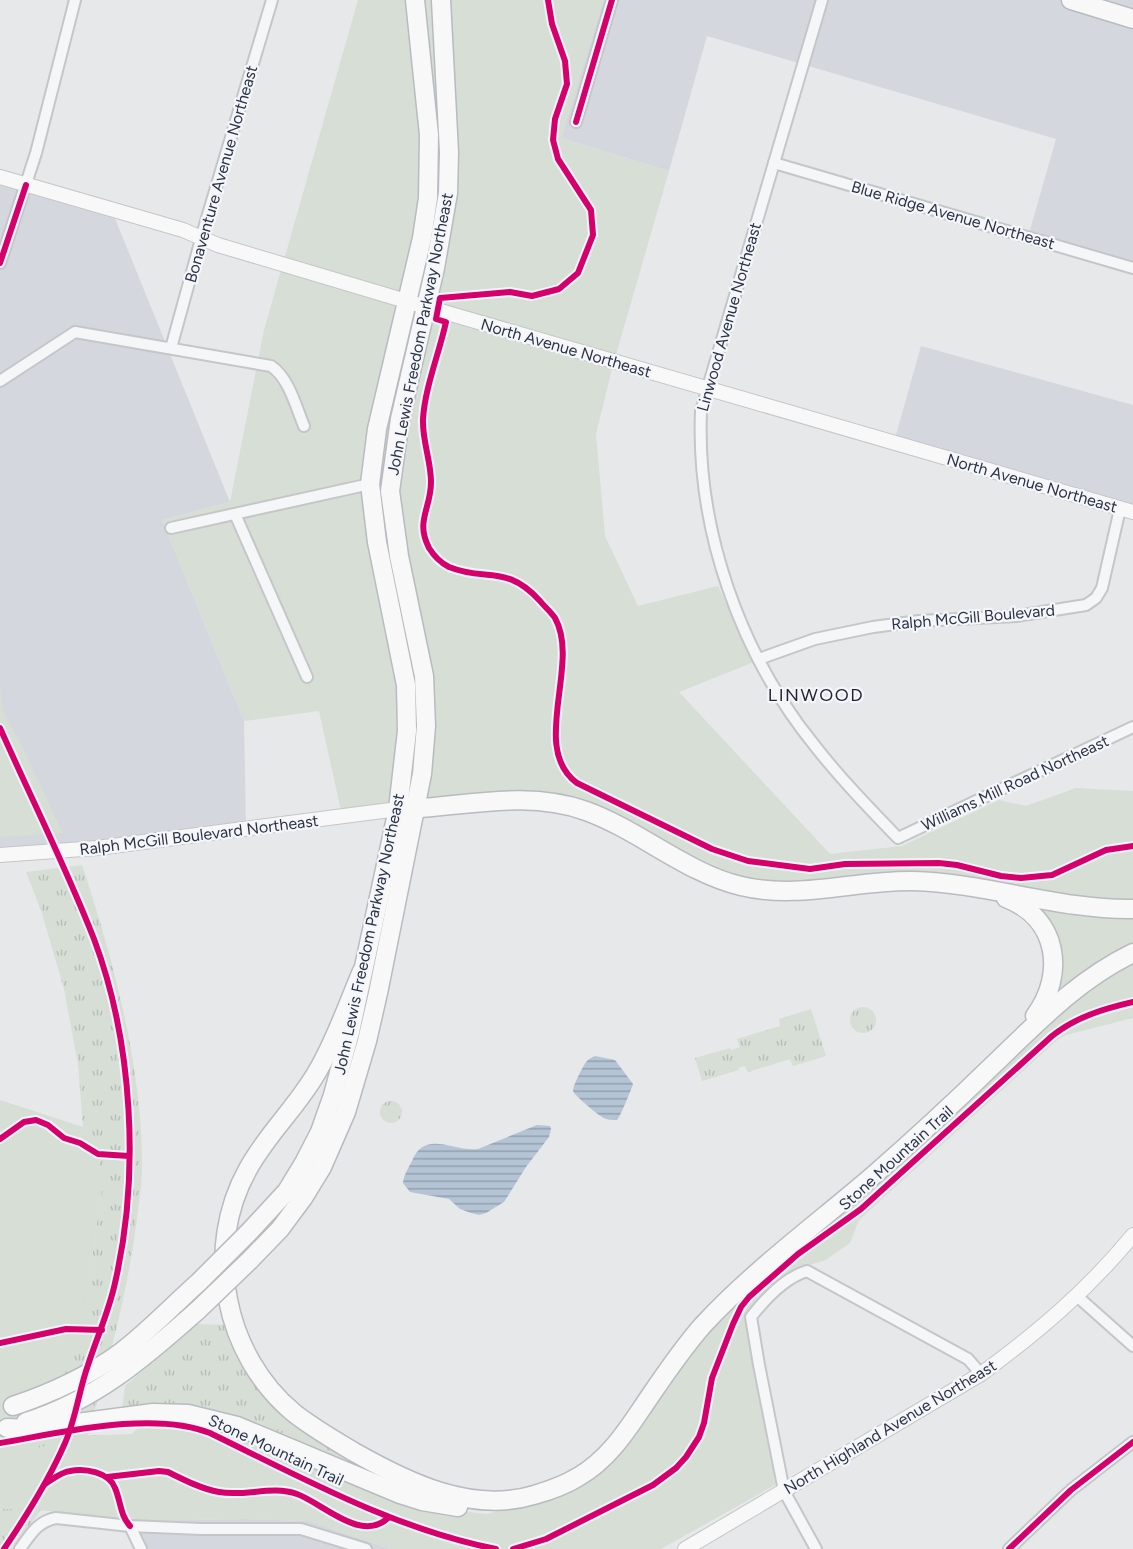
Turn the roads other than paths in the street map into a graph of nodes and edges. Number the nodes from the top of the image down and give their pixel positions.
1 (75, 0) edge
2 (272, 0) edge
3 (415, 0) edge
4 (441, 0) edge
5 (612, 0) edge
6 (822, 0) edge
7 (1078, 1) edge
8 (1133, 19) edge
9 (576, 122) dead end
10 (774, 163) junction
11 (0, 177) edge
12 (26, 185) junction
13 (202, 238) junction
14 (0, 262) edge
15 (1133, 268) edge
16 (406, 301) junction
17 (427, 307) junction
18 (171, 348) junction
19 (0, 381) edge
20 (707, 389) junction
21 (304, 426) dead end
22 (370, 484) junction
23 (1127, 510) edge
24 (235, 514) junction
25 (171, 528) dead end
26 (759, 659) junction
27 (307, 677) dead end
28 (1133, 727) edge
29 (407, 808) junction
30 (898, 838) joint
31 (0, 855) edge
32 (960, 885) junction
33 (1133, 909) edge
34 (1133, 953) edge
35 (362, 971) junction
36 (1014, 1043) junction
37 (1133, 1236) edge
38 (1078, 1297) junction
39 (1133, 1346) edge
40 (981, 1374) junction
41 (13, 1406) dead end
42 (1133, 1442) edge
43 (784, 1491) junction
44 (519, 1498) junction
45 (130, 1526) junction
46 (20, 1549) edge
47 (141, 1549) edge
48 (366, 1549) edge
49 (685, 1549) edge
50 (816, 1549) edge
51 (1009, 1549) edge

1 - 12 street
2 - 13 street, Bonaventure Avenue Northeast
3 - 16 highway, John Lewis Freedom Parkway Northeast
4 - 17 highway, John Lewis Freedom Parkway Northeast
5 - 9 street
6 - 10 street, Linwood Avenue Northeast
7 - 8 highway
10 - 15 street, Blue Ridge Avenue Northeast
10 - 20 street, Linwood Avenue Northeast
11 - 12 main road, North Avenue Northeast
12 - 13 main road, North Avenue Northeast
12 - 14 street
13 - 16 main road, North Avenue Northeast
13 - 18 street, Bonaventure Avenue Northeast
16 - 17 main road, North Avenue Northeast
16 - 22 highway, John Lewis Freedom Parkway Northeast
17 - 20 main road, North Avenue Northeast
17 - 29 highway, John Lewis Freedom Parkway Northeast
18 - 19 street
18 - 21 street
20 - 23 main road, North Avenue Northeast
20 - 26 street, Linwood Avenue Northeast
22 - 24 street
22 - 29 highway, John Lewis Freedom Parkway Northeast
23 - 26 street, Ralph McGill Boulevard
24 - 25 street
24 - 27 street
26 - 30 street, Linwood Avenue Northeast
28 - 30 street, Williams Mill Road Northeast
29 - 31 main road, Ralph McGill Boulevard Northeast
29 - 32 highway, John Lewis Freedom Parkway Northeast
29 - 35 highway, John Lewis Freedom Parkway Northeast
29 - 44 highway, John Lewis Freedom Parkway Northeast, bridge
32 - 33 highway, John Lewis Freedom Parkway Northeast
32 - 36 highway
34 - 36 highway
35 - 41 highway, John Lewis Freedom Parkway Northeast, bridge
35 - 44 highway
36 - 44 highway
37 - 38 main road, North Highland Avenue Northeast
38 - 39 street
38 - 40 main road, North Highland Avenue Northeast
40 - 43 main road, North Highland Avenue Northeast
40 - 43 street
42 - 51 street
43 - 49 main road, North Highland Avenue Northeast
43 - 50 street
45 - 46 street
45 - 47 street
45 - 48 street

